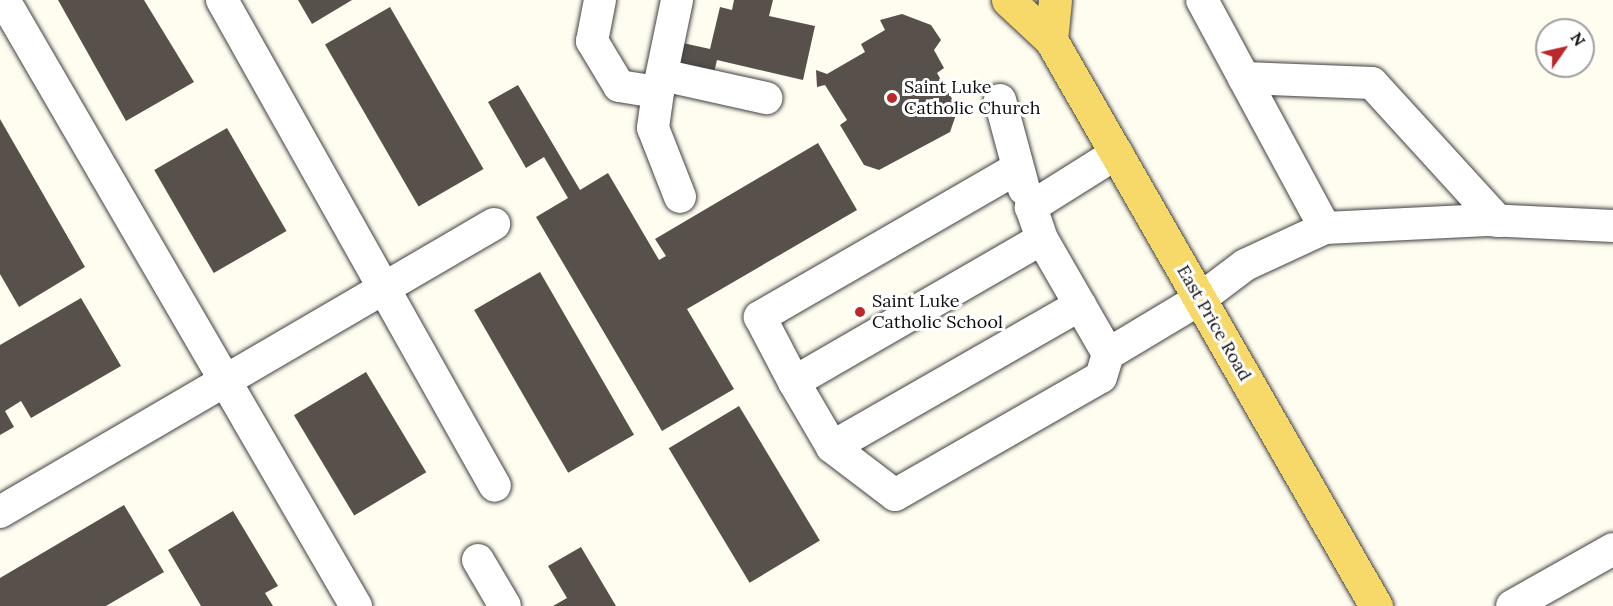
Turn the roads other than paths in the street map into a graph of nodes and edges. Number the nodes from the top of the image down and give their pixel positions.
1 (4, 0) edge
2 (222, 0) edge
3 (600, 0) edge
4 (677, 0) edge
5 (1008, 0) edge
6 (1054, 0) edge
7 (1202, 0) edge
8 (1052, 40) junction
9 (1244, 78) junction
10 (660, 84) junction
11 (766, 98) dead end
12 (1000, 100) dead end
13 (1117, 153) junction
14 (1016, 169) junction
15 (680, 197) dead end
16 (1031, 207) junction
17 (1498, 221) junction
18 (494, 224) dead end
19 (1613, 226) edge
20 (1325, 228) junction
21 (1042, 239) junction
22 (384, 289) junction
23 (1200, 299) junction
24 (1080, 305) junction
25 (1108, 354) junction
26 (794, 382) junction
27 (225, 384) junction
28 (832, 447) junction
29 (495, 486) dead end
30 (0, 512) edge
31 (1613, 549) edge
32 (478, 560) dead end
33 (356, 606) edge
34 (505, 606) edge
35 (1376, 606) edge
36 (1512, 606) edge

1 - 27 street
2 - 22 street
3 - 10 street
4 - 10 street
5 - 8 main road, East Price Road
6 - 8 main road
7 - 9 street
8 - 13 main road, East Price Road
9 - 17 street
9 - 20 street
10 - 11 street
10 - 15 street
12 - 14 street
13 - 16 street
13 - 23 main road, East Price Road
14 - 16 street
14 - 26 street
16 - 21 street
17 - 19 street
17 - 20 street
18 - 22 street
20 - 23 street
21 - 24 street
21 - 26 street
22 - 27 street
22 - 29 street
23 - 25 street
23 - 35 main road, East Price Road
24 - 25 street
24 - 28 street
25 - 28 street
26 - 28 street
27 - 30 street
27 - 33 street
31 - 36 street
32 - 34 street

